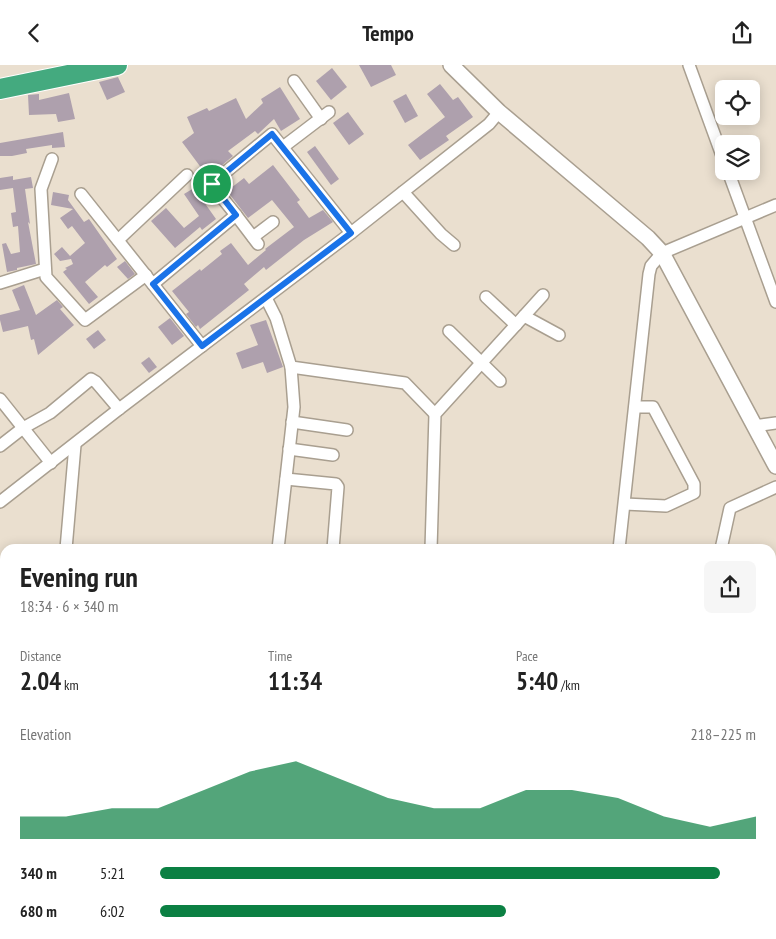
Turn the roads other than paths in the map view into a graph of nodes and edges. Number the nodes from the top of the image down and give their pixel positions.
1 (117, 65) edge
2 (451, 65) edge
3 (689, 65) edge
4 (294, 81) dead end
5 (0, 89) edge
6 (499, 112) junction
7 (715, 136) edge
8 (283, 147) junction
9 (52, 159) dead end
10 (187, 175) dead end
11 (731, 180) edge
12 (403, 192) junction
13 (81, 194) dead end
14 (776, 205) edge
15 (236, 215) junction
16 (744, 218) junction
17 (273, 221) dead end
18 (351, 233) junction
19 (118, 240) junction
20 (454, 245) dead end
21 (662, 253) junction
22 (46, 269) junction
23 (150, 280) junction
24 (0, 283) edge
25 (543, 295) dead end
26 (486, 297) dead end
27 (266, 298) junction
28 (776, 302) edge
29 (524, 316) junction
30 (516, 325) junction
31 (449, 331) dead end
32 (559, 335) dead end
33 (202, 346) junction
34 (481, 363) junction
35 (291, 367) junction
36 (500, 381) dead end
37 (0, 399) edge
38 (635, 407) junction
39 (119, 409) junction
40 (435, 414) junction
41 (292, 422) junction
42 (776, 423) edge
43 (754, 426) junction
44 (23, 428) junction
45 (347, 430) dead end
46 (74, 445) junction
47 (0, 446) edge
48 (289, 449) junction
49 (333, 455) dead end
50 (51, 463) junction
51 (776, 467) edge
52 (286, 479) junction
53 (776, 487) edge
54 (0, 502) edge
55 (625, 504) junction
56 (66, 544) edge
57 (279, 544) edge
58 (333, 544) edge
59 (432, 544) edge
60 (620, 544) edge
61 (722, 544) edge

1 - 5 highway
2 - 6 street
3 - 7 street
4 - 8 street
6 - 12 street
6 - 21 street
8 - 15 street
8 - 18 street
9 - 22 street
10 - 19 street
11 - 16 street
12 - 18 street
12 - 20 street
13 - 19 street
14 - 16 street
15 - 17 street
15 - 23 street
16 - 21 street
16 - 28 street
18 - 27 street
19 - 23 street
21 - 38 street
21 - 43 street
22 - 23 street
22 - 24 street
23 - 33 street
25 - 29 street
26 - 30 street
27 - 33 street
27 - 35 street
29 - 30 street
29 - 32 street
30 - 34 street
31 - 34 street
33 - 39 street
34 - 36 street
34 - 40 street
35 - 40 street
35 - 41 street
37 - 44 street
38 - 55 street
38 - 55 street
39 - 44 street
39 - 46 street
40 - 59 street
41 - 45 street
41 - 48 street
42 - 43 street
43 - 51 street
44 - 47 street
44 - 50 street
46 - 50 street
46 - 56 street
48 - 49 street
48 - 52 street
50 - 54 street
52 - 57 street
52 - 58 street
53 - 61 street
55 - 60 street

